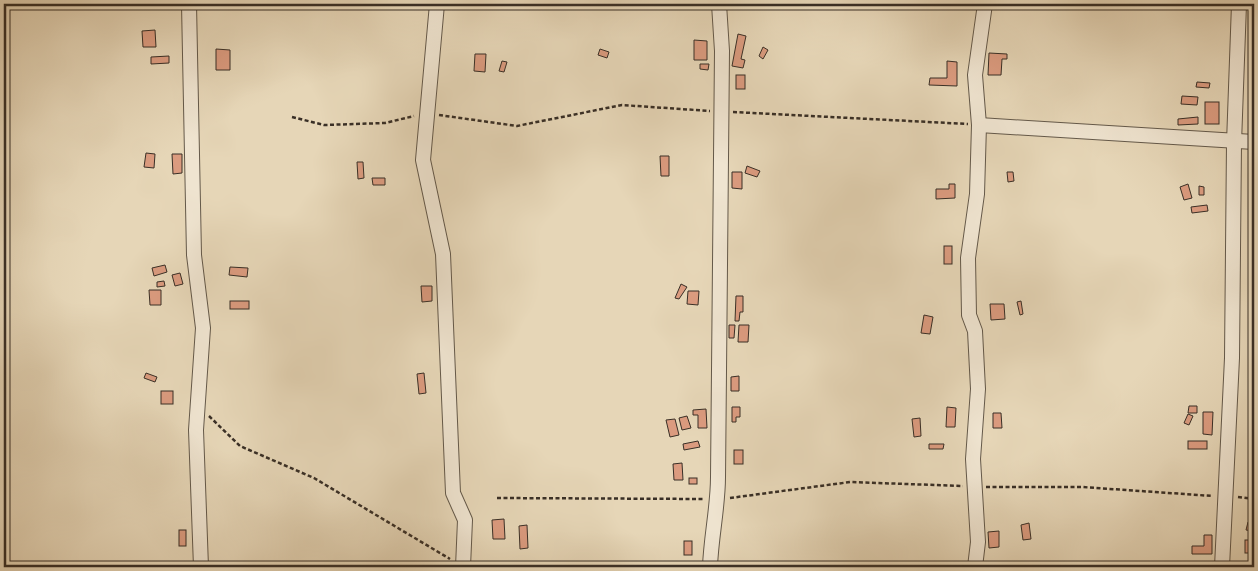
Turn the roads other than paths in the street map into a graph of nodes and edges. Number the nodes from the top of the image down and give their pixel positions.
1 (188, 4) edge
2 (437, 4) edge
3 (719, 4) edge
4 (985, 4) edge
5 (1239, 4) edge
6 (979, 125) junction
7 (1254, 142) edge
8 (1234, 143) junction
9 (201, 567) edge
10 (463, 567) edge
11 (710, 567) edge
12 (975, 567) edge
13 (1222, 567) edge

1 - 9 street
2 - 10 street
3 - 11 street
4 - 6 street
5 - 8 street
6 - 8 street
6 - 12 street
7 - 8 street
8 - 13 street

